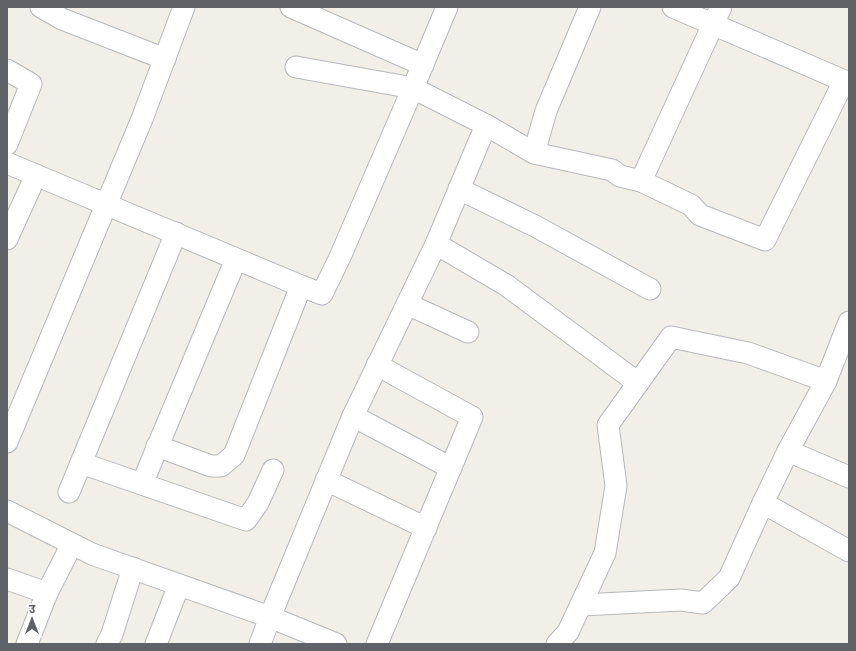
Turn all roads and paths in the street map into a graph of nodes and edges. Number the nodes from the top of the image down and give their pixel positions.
1 (41, 7) edge
2 (184, 7) edge
3 (291, 7) edge
4 (447, 7) edge
5 (590, 7) edge
6 (673, 7) edge
7 (717, 15) edge
8 (165, 59) junction
9 (423, 65) junction
10 (296, 67) dead end
11 (7, 70) edge
12 (846, 82) edge
13 (413, 88) junction
14 (486, 125) junction
15 (7, 144) edge
16 (534, 153) junction
17 (7, 163) edge
18 (36, 175) junction
19 (641, 181) junction
20 (459, 189) junction
21 (106, 204) junction
22 (176, 233) junction
23 (7, 239) edge
24 (436, 244) junction
25 (236, 259) junction
26 (301, 286) junction
27 (650, 289) dead end
28 (407, 304) junction
29 (849, 322) edge
30 (468, 332) dead end
31 (377, 365) junction
32 (826, 381) junction
33 (638, 384) junction
34 (352, 416) junction
35 (7, 442) edge
36 (157, 446) junction
37 (788, 451) junction
38 (81, 462) junction
39 (451, 468) junction
40 (273, 470) dead end
41 (849, 477) edge
42 (326, 480) junction
43 (142, 484) junction
44 (69, 492) dead end
45 (763, 503) junction
46 (7, 511) edge
47 (426, 528) junction
48 (72, 544) junction
49 (849, 551) edge
50 (133, 568) junction
51 (7, 579) edge
52 (179, 585) junction
53 (47, 593) junction
54 (581, 604) junction
55 (270, 617) junction
56 (28, 644) edge
57 (107, 644) edge
58 (156, 644) edge
59 (260, 644) edge
60 (336, 644) edge
61 (377, 644) edge
62 (557, 644) edge

1 - 8 street
2 - 8 street
3 - 9 street
4 - 9 street
5 - 16 street
6 - 7 street
7 - 12 street
7 - 19 street
8 - 21 street
9 - 13 street
10 - 13 street
11 - 15 street
12 - 19 street
13 - 14 street
13 - 26 street
14 - 16 street
14 - 20 street
16 - 19 street
17 - 18 street
18 - 21 street
18 - 23 street
20 - 24 street
20 - 27 street
21 - 22 street
21 - 35 street
22 - 25 street
22 - 38 street
24 - 28 street
24 - 33 street
25 - 26 street
25 - 36 street
26 - 36 street
28 - 30 street
28 - 31 street
29 - 32 street
31 - 34 street
31 - 39 street
32 - 33 street
32 - 37 street
33 - 54 street
34 - 39 street
34 - 42 street
36 - 43 street
37 - 41 street
37 - 45 street
38 - 43 street
38 - 44 street
39 - 47 street
40 - 43 street
42 - 47 street
42 - 55 street
45 - 49 street
45 - 54 street
46 - 48 street
47 - 61 street
48 - 50 street
48 - 53 street
50 - 52 street
50 - 57 street
51 - 53 street
52 - 55 street
52 - 58 street
53 - 56 street
54 - 62 street
55 - 59 street
55 - 60 street

